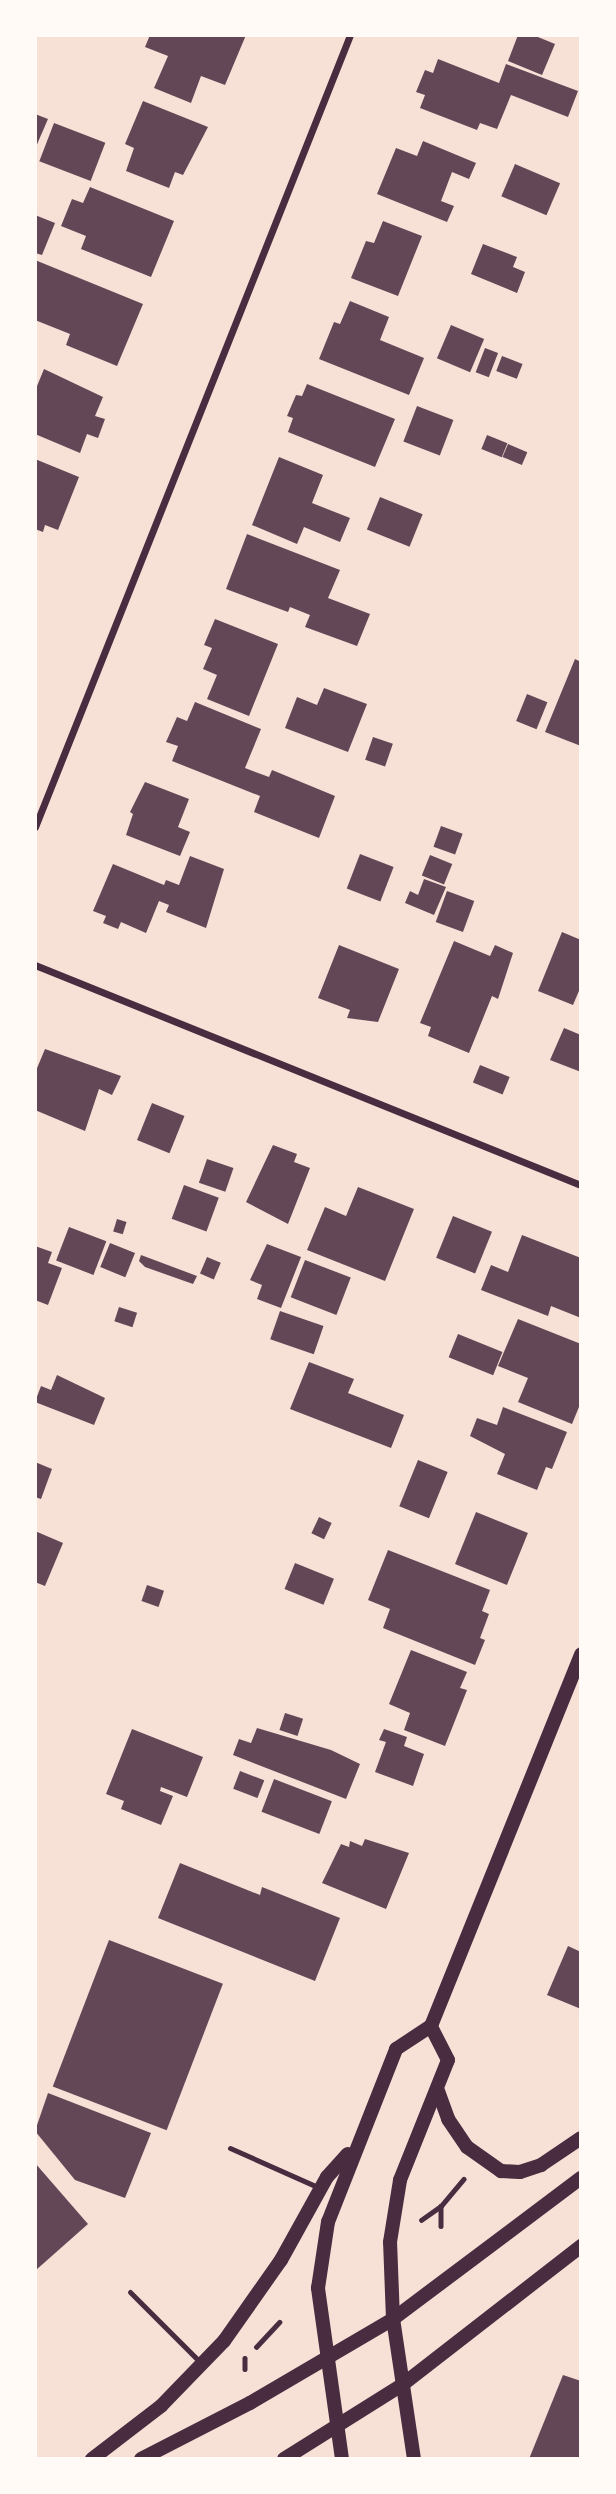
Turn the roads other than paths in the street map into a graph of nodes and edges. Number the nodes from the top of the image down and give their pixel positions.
1 (349, 35) edge
2 (35, 827) edge
3 (35, 965) edge
4 (581, 1185) edge
5 (581, 1654) edge
6 (431, 2026) junction
7 (438, 2091) junction
8 (581, 2138) edge
9 (230, 2148) dead end
10 (354, 2148) junction
11 (581, 2178) edge
12 (321, 2189) junction
13 (581, 2246) edge
14 (130, 2292) dead end
15 (393, 2319) junction
16 (326, 2361) junction
17 (203, 2365) junction
18 (402, 2385) junction
19 (336, 2430) junction
20 (92, 2459) edge
21 (141, 2459) edge
22 (284, 2459) edge
23 (342, 2459) edge
24 (414, 2459) edge

1 - 2 street
3 - 4 street
5 - 6 main road
6 - 7 main road
6 - 10 main road
7 - 8 main road
7 - 15 main road
9 - 12 lane
10 - 12 main road
10 - 16 main road
11 - 15 main road
12 - 17 main road
13 - 18 main road
14 - 17 lane
15 - 16 main road
15 - 18 main road
16 - 19 main road
16 - 21 main road
17 - 20 main road
18 - 19 main road
18 - 24 main road
19 - 22 main road
19 - 23 main road

